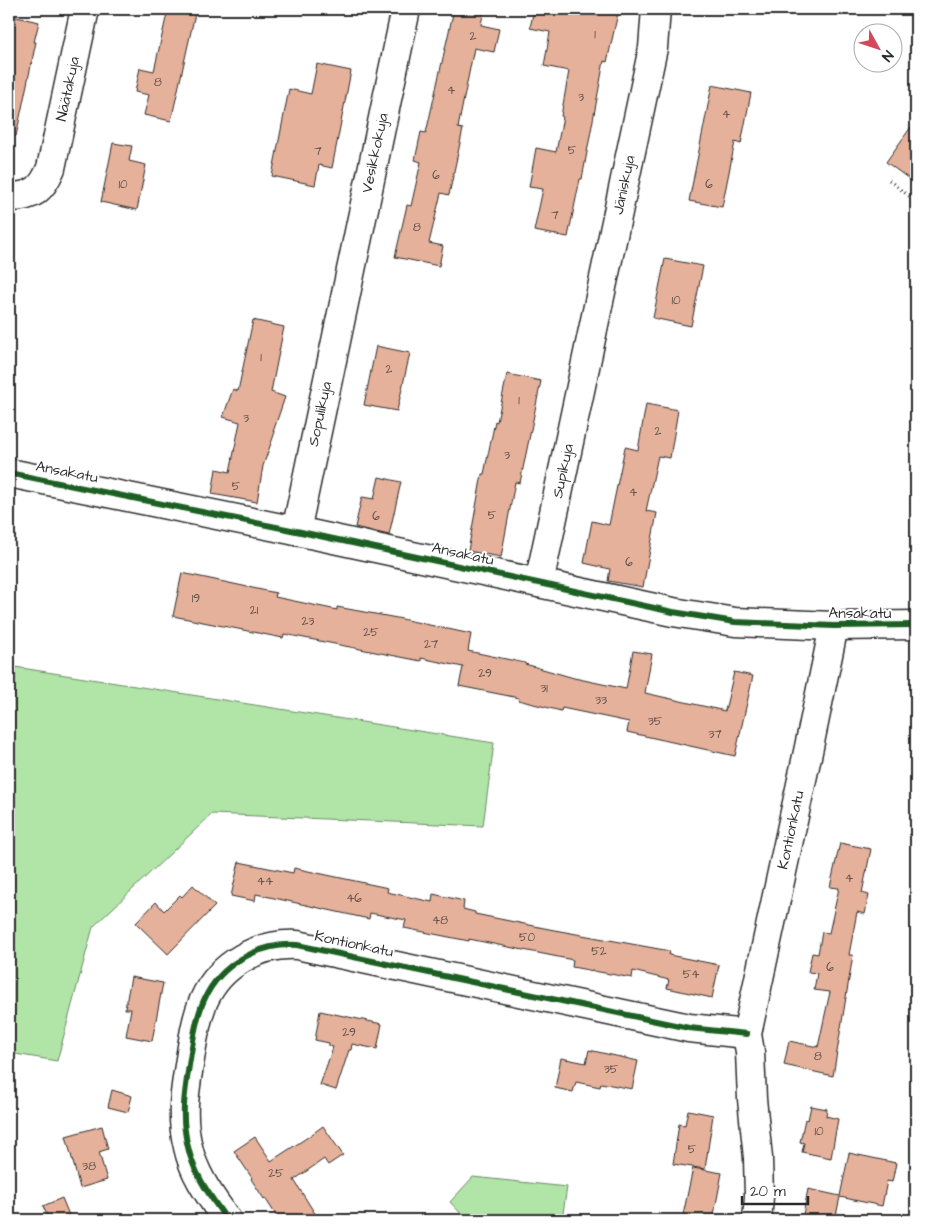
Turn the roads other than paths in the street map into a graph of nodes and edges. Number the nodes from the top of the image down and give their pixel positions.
1 (85, 9) edge
2 (406, 9) edge
3 (656, 9) edge
4 (9, 197) edge
5 (345, 297) joint
6 (586, 360) joint
7 (9, 473) edge
8 (296, 531) junction
9 (539, 583) junction
10 (916, 625) edge
11 (834, 626) junction
12 (747, 1034) junction
13 (227, 1220) edge
14 (757, 1220) edge

1 - 4 street, Näätakuja
2 - 5 street, Vesikkokuja
3 - 6 street, Jäniskuja
5 - 8 street, Sopulikuja
6 - 9 street, Supikuja
7 - 8 street, Ansakatu
8 - 9 street, Ansakatu
9 - 11 street, Ansakatu
10 - 11 street, Ansakatu
11 - 12 street, Kontionkatu
12 - 13 street, Kontionkatu
12 - 14 street, Kontionkatu

